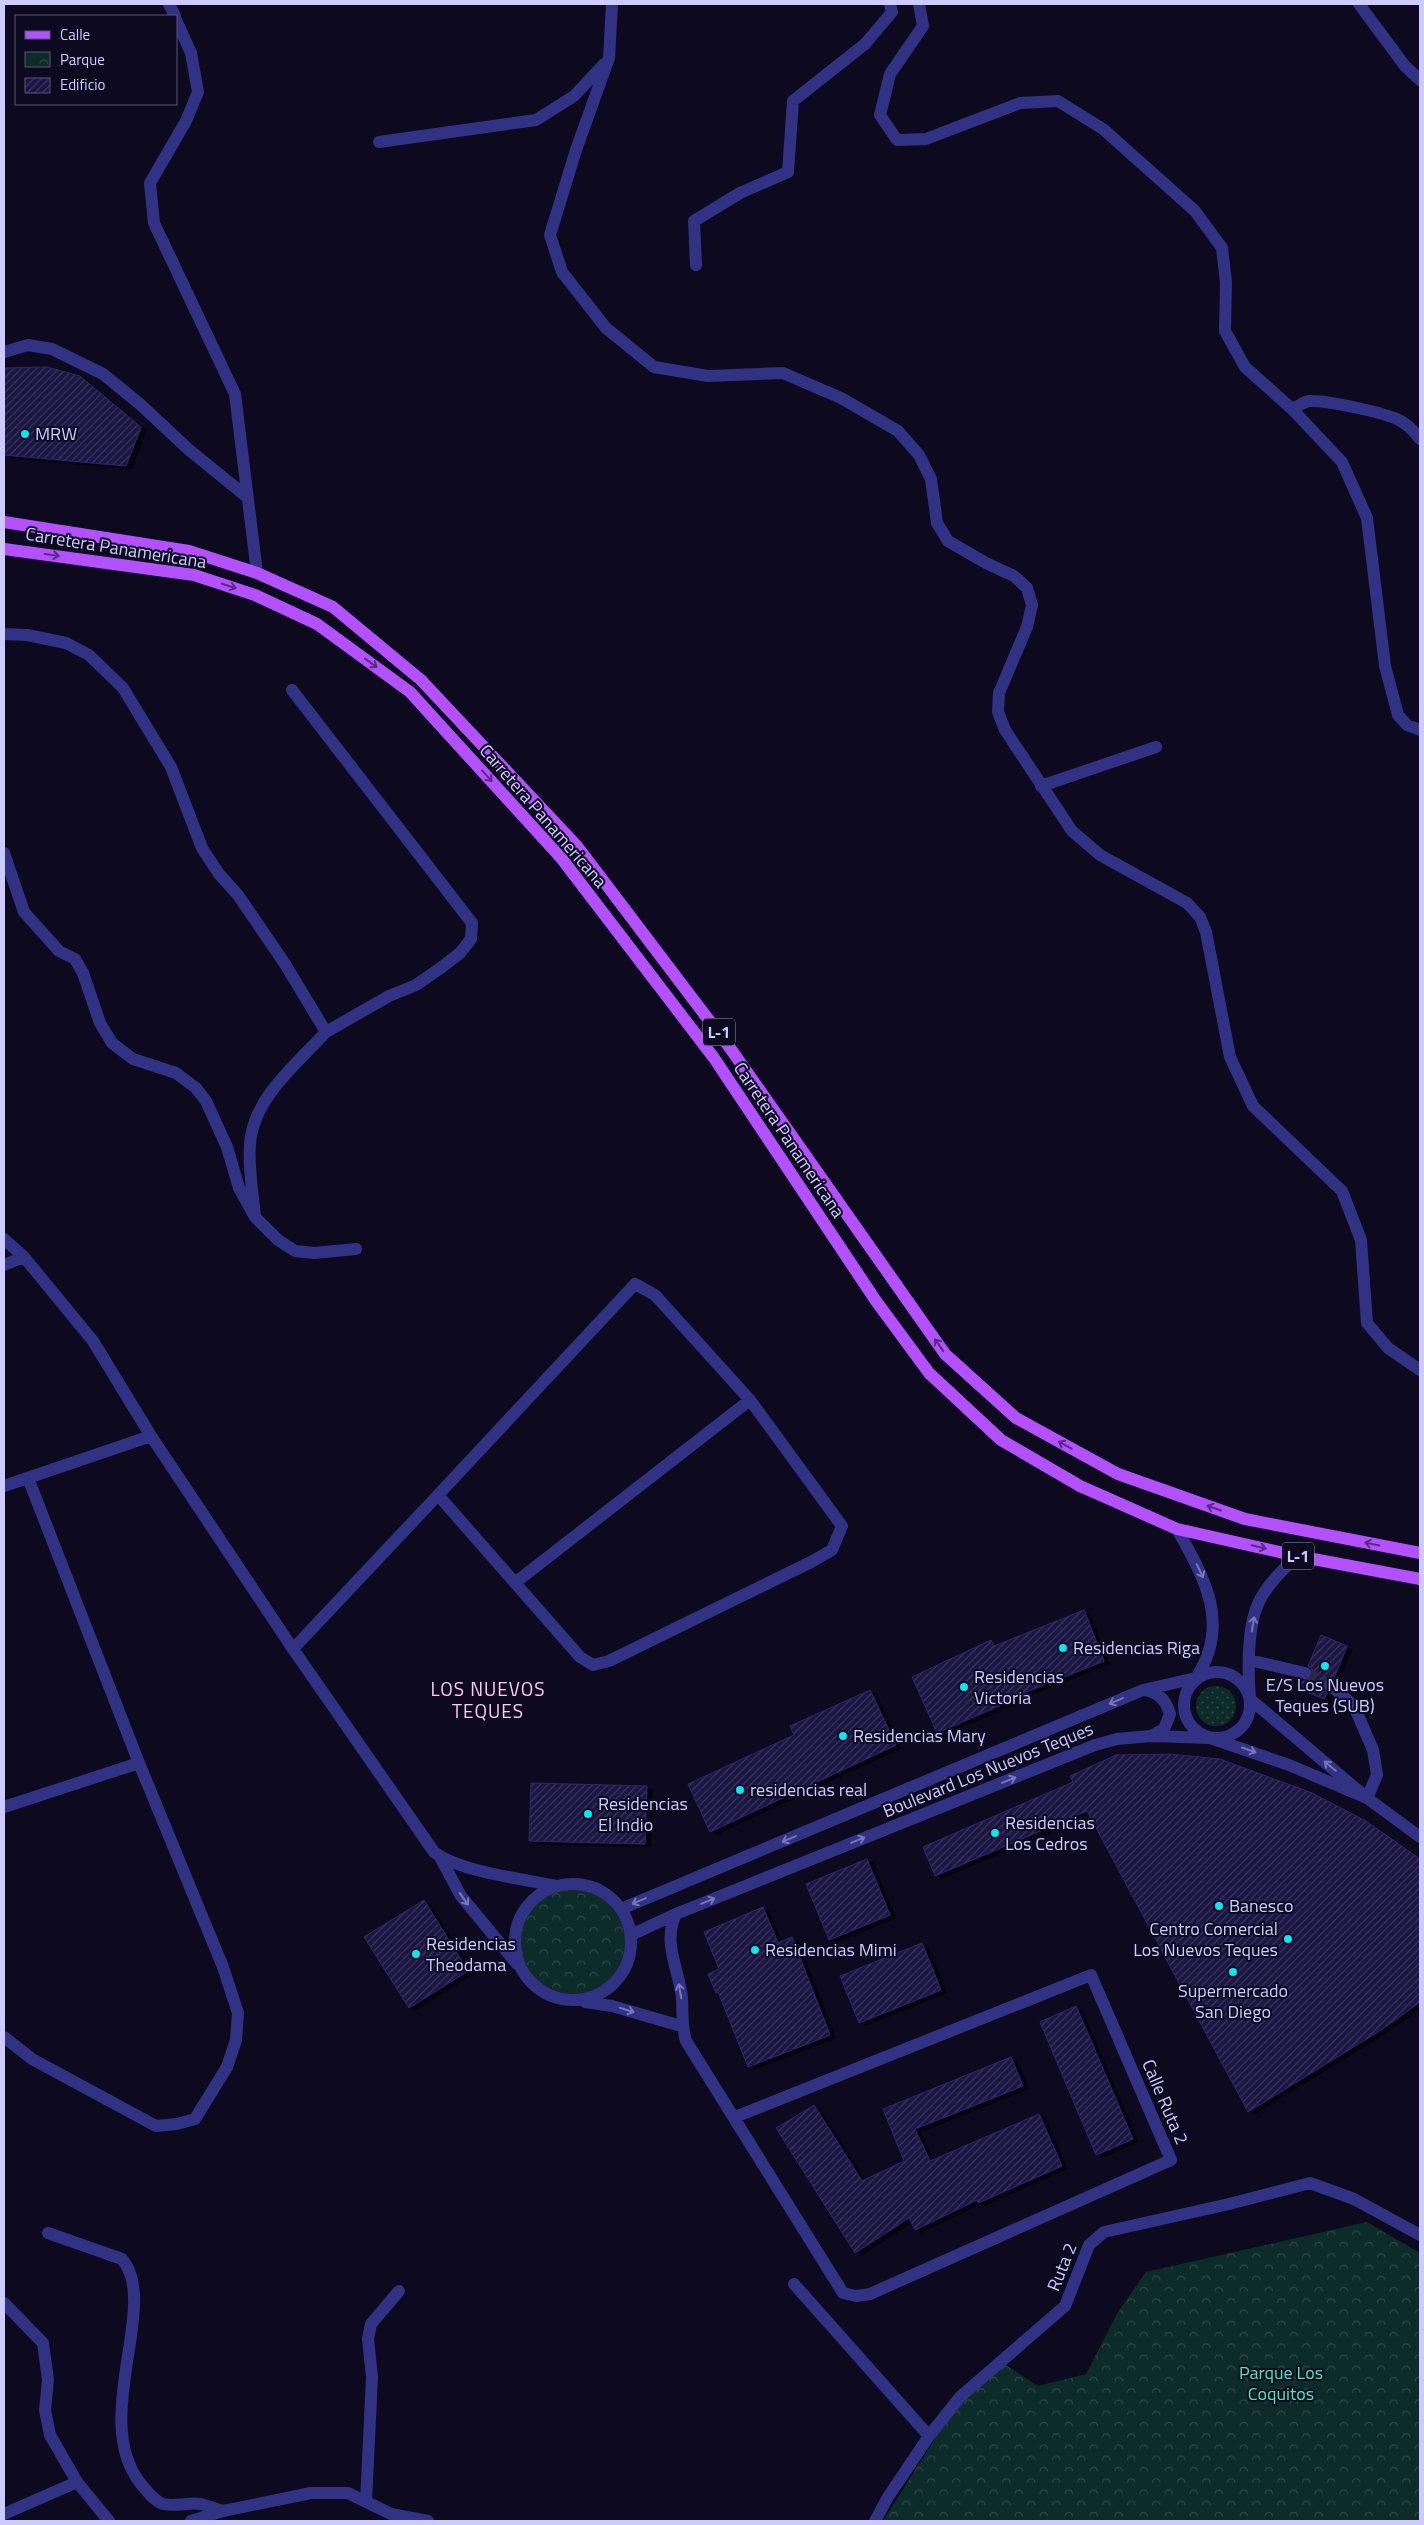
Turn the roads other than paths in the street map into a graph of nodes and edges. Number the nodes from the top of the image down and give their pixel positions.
1 (612, 4) edge
2 (890, 4) edge
3 (919, 4) edge
4 (1359, 4) edge
5 (178, 23) edge
6 (609, 58) junction
7 (1420, 80) edge
8 (379, 142) dead end
9 (696, 265) dead end
10 (4, 352) edge
11 (1292, 409) junction
12 (1420, 439) edge
13 (247, 497) junction
14 (4, 522) edge
15 (4, 548) edge
16 (257, 573) junction
17 (4, 634) edge
18 (292, 690) dead end
19 (1420, 730) edge
20 (1156, 747) dead end
21 (1041, 786) junction
22 (4, 853) edge
23 (326, 1032) junction
24 (255, 1218) junction
25 (4, 1238) edge
26 (356, 1249) dead end
27 (24, 1258) junction
28 (4, 1265) edge
29 (1420, 1370) edge
30 (750, 1400) junction
31 (151, 1436) junction
32 (28, 1478) junction
33 (4, 1486) edge
34 (438, 1495) junction
35 (1177, 1529) junction
36 (1420, 1553) edge
37 (1297, 1556) junction
38 (1420, 1579) edge
39 (516, 1582) junction
40 (293, 1649) junction
41 (1249, 1660) junction
42 (1306, 1673) tunnel mouth
43 (1196, 1678) junction
44 (1330, 1685) tunnel mouth
45 (1143, 1690) junction
46 (1250, 1700) junction
47 (1151, 1736) junction
48 (1210, 1738) junction
49 (138, 1763) junction
50 (1367, 1798) junction
51 (4, 1807) edge
52 (1420, 1837) edge
53 (440, 1857) junction
54 (557, 1886) junction
55 (621, 1909) junction
56 (676, 1914) junction
57 (631, 1935) junction
58 (522, 1970) junction
59 (562, 2000) junction
60 (681, 2026) junction
61 (4, 2037) edge
62 (735, 2117) junction
63 (48, 2233) dead end
64 (1420, 2235) edge
65 (794, 2284) dead end
66 (399, 2292) dead end
67 (4, 2302) edge
68 (928, 2436) junction
69 (77, 2482) junction
70 (366, 2502) junction
71 (223, 2511) junction
72 (4, 2514) edge
73 (109, 2521) edge
74 (191, 2521) edge
75 (428, 2521) edge
76 (875, 2521) edge

1 - 6 street
2 - 9 street
3 - 11 street
4 - 7 street
5 - 13 street
6 - 8 street
6 - 21 street
10 - 13 street
11 - 12 street
11 - 19 street
13 - 16 street
14 - 16 main road, Carretera Panamericana / L-1
15 -> 35 main road, Carretera Panamericana / L-1
36 -> 16 main road, Carretera Panamericana / L-1
17 - 23 street
18 - 23 street
20 - 21 street
21 - 29 street
22 - 24 street
23 - 24 street
24 - 26 street
25 - 27 street
27 - 28 street
27 - 31 street
30 - 34 street
30 - 39 street
30 - 39 street
31 - 32 street
31 - 40 street
32 - 33 street
32 - 49 street
34 - 39 street
34 - 40 street
35 -> 37 main road, Carretera Panamericana / L-1
35 -> 43 street
37 - 38 main road, Carretera Panamericana / L-1
41 -> 37 street
40 - 53 street
41 - 42 street
41 - 46 street
43 - 45 street, Boulevard Los Nuevos Teques
43 - 46 street
43 - 48 street
44 - 50 street
45 - 47 street
45 -> 55 street, Boulevard Los Nuevos Teques
46 - 48 street
50 -> 46 street, Boulevard Los Nuevos Teques
47 - 48 street, Boulevard Los Nuevos Teques
56 -> 47 street, Boulevard Los Nuevos Teques
48 -> 50 street, Boulevard Los Nuevos Teques
49 - 51 street
49 - 61 street
50 - 52 street, Boulevard Los Nuevos Teques
53 - 54 street
53 -> 58 street
54 - 55 street
54 - 58 street
55 - 57 street
56 - 57 street, Boulevard Los Nuevos Teques
60 -> 56 street
57 - 59 street
58 - 59 street
59 -> 60 street
60 - 62 street, Calle Ruta 2
62 - 62 street, Calle Ruta 2
63 - 71 street
64 - 68 street, Ruta 2
65 - 68 street
66 - 70 street
67 - 69 street
68 - 76 street, Ruta 2
69 - 72 street
69 - 73 street
70 - 71 street
70 - 75 street
71 - 74 street

